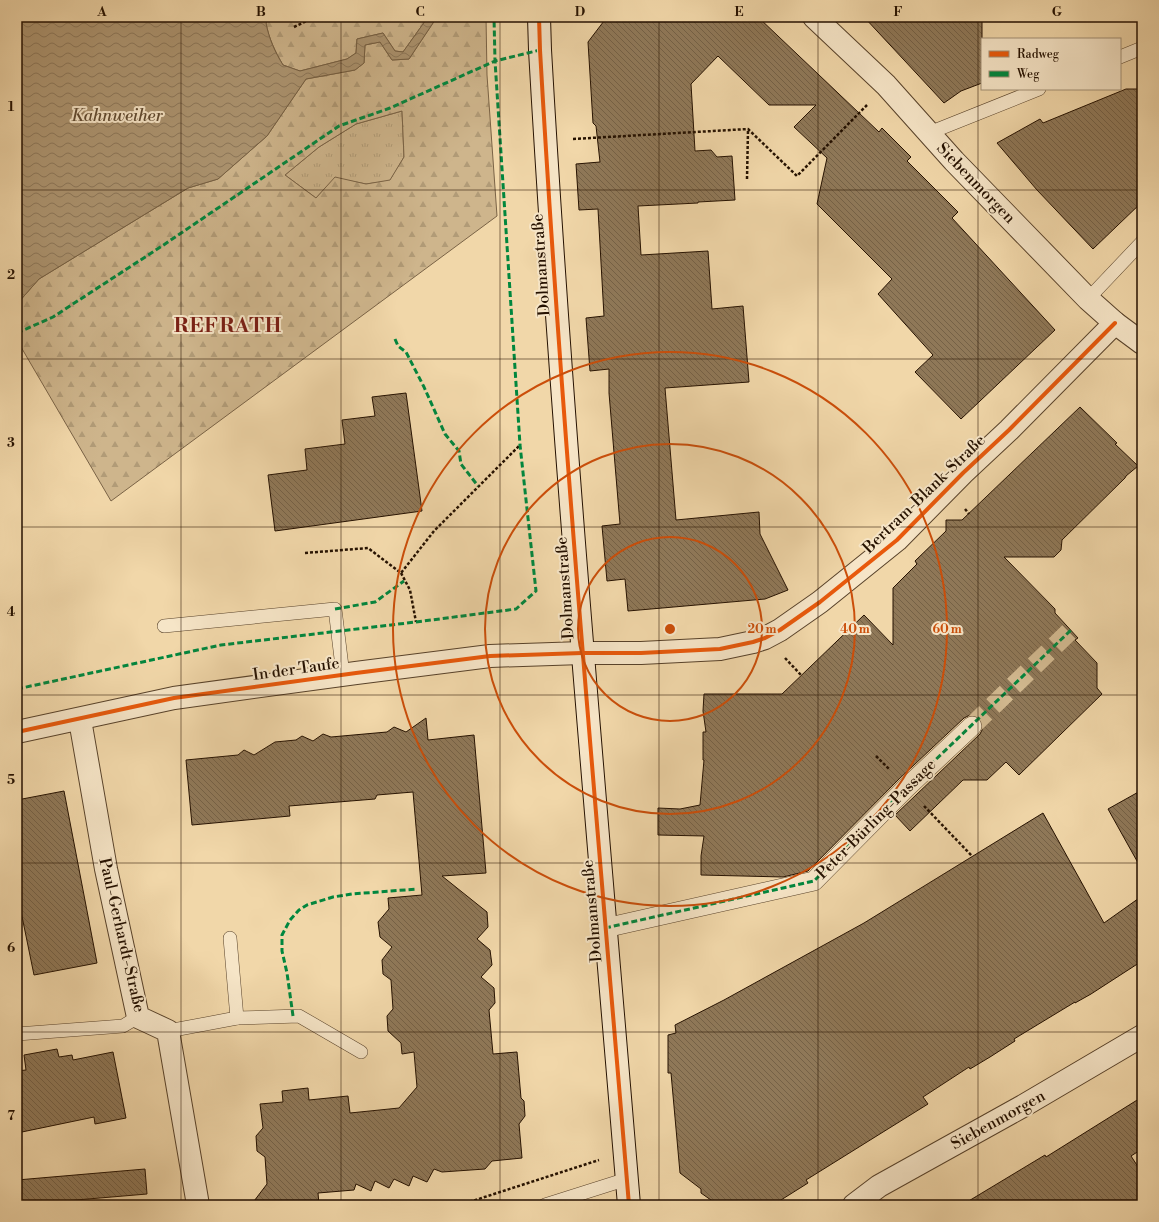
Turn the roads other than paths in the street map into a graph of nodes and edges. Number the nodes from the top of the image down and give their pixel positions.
1 (539, 17) edge
2 (814, 17) edge
3 (1142, 48) edge
4 (1121, 56) edge
5 (1036, 90) edge
6 (929, 133) junction
7 (1142, 242) edge
8 (1088, 299) junction
9 (1115, 323) junction
10 (1142, 344) edge
11 (164, 626) dead end
12 (582, 653) junction
13 (343, 675) junction
14 (80, 720) junction
15 (972, 726) tunnel mouth
16 (17, 732) edge
17 (605, 928) junction
18 (230, 938) dead end
19 (138, 1017) junction
20 (237, 1018) junction
21 (168, 1031) junction
22 (17, 1034) edge
23 (1142, 1036) edge
24 (361, 1052) dead end
25 (627, 1179) junction
26 (198, 1205) edge
27 (545, 1205) edge
28 (629, 1205) edge
29 (854, 1205) edge

1 - 12 street, Dolmanstraße
2 - 6 street, Siebenmorgen
3 - 4 lane
5 - 6 lane
6 - 8 street, Siebenmorgen
7 - 8 lane
8 - 9 street, Siebenmorgen
9 - 10 street, Siebenmorgen
9 - 12 street, Bertram-Blank-Straße
11 - 13 lane
12 - 13 street, In der Taufe
12 - 17 street, Dolmanstraße
13 - 14 street, In der Taufe
14 - 16 street, In der Taufe
14 - 19 street, Paul-Gerhardt-Straße
15 - 17 street, Peter-Bürling-Passage
17 - 25 street, Dolmanstraße
18 - 20 lane
19 - 21 street, Paul-Gerhardt-Straße
19 - 22 lane
20 - 21 lane
20 - 24 lane
21 - 26 street
23 - 29 street, Siebenmorgen
25 - 27 lane
25 - 28 street, Dolmanstraße

